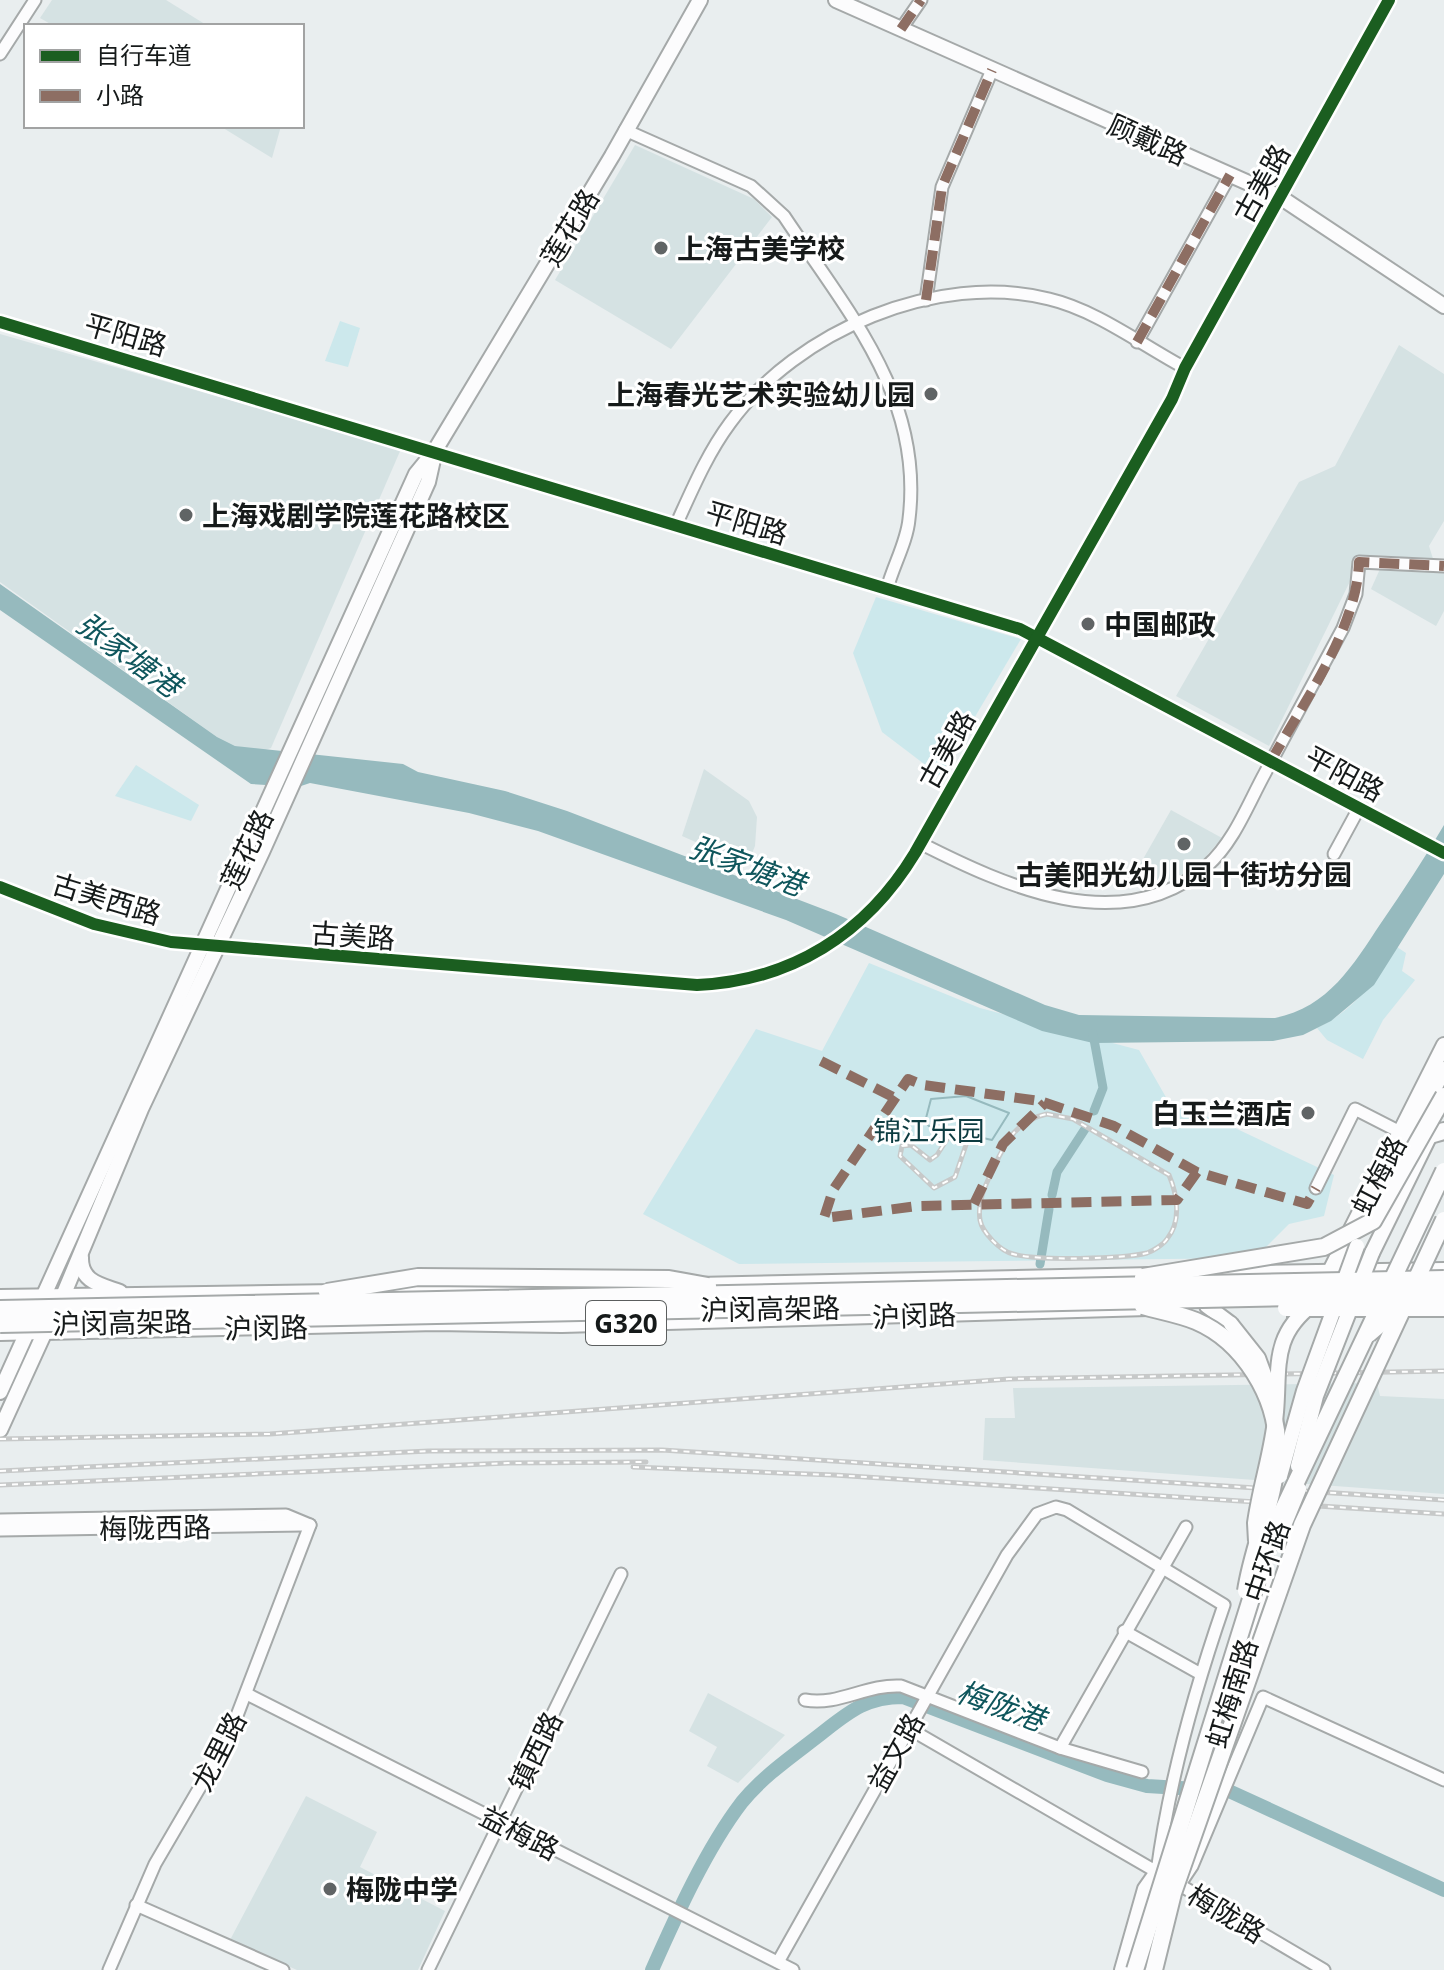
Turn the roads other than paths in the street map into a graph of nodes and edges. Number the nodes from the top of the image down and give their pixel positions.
1 (35, 0) edge
2 (700, 0) edge
3 (836, 0) edge
4 (921, 0) edge
5 (1389, 0) edge
6 (901, 29) junction
7 (0, 54) edge
8 (992, 70) junction
9 (625, 130) junction
10 (1230, 175) junction
11 (1280, 197) junction
12 (926, 300) junction
13 (1444, 306) edge
14 (854, 321) junction
15 (0, 322) edge
16 (1137, 342) junction
17 (1185, 368) junction
18 (434, 452) junction
19 (676, 525) junction
20 (1444, 566) edge
21 (887, 589) junction
22 (1037, 635) junction
23 (1271, 761) junction
24 (1359, 808) junction
25 (920, 843) junction
26 (1444, 853) edge
27 (1334, 854) dead end
28 (0, 887) edge
29 (202, 945) junction
30 (219, 947) junction
31 (1444, 1045) edge
32 (1444, 1069) edge
33 (1444, 1096) edge
34 (1444, 1107) edge
35 (1400, 1132) junction
36 (1437, 1133) edge
37 (1444, 1171) edge
38 (1316, 1188) dead end
39 (1444, 1220) edge
40 (81, 1252) junction
41 (1444, 1270) edge
42 (1329, 1272) junction
43 (996, 1278) junction
44 (1444, 1279) edge
45 (1335, 1288) junction
46 (1444, 1290) edge
47 (327, 1292) junction
48 (741, 1292) junction
49 (128, 1294) junction
50 (1085, 1294) junction
51 (46, 1296) junction
52 (63, 1296) junction
53 (0, 1297) edge
54 (1427, 1303) junction
55 (1138, 1304) junction
56 (1311, 1304) junction
57 (1444, 1305) edge
58 (1207, 1306) junction
59 (0, 1309) edge
60 (1329, 1319) joint
61 (1345, 1323) joint
62 (0, 1324) edge
63 (28, 1332) junction
64 (44, 1332) junction
65 (0, 1333) edge
66 (0, 1392) edge
67 (1276, 1412) junction
68 (0, 1430) edge
69 (0, 1520) edge
70 (310, 1525) junction
71 (1186, 1527) dead end
72 (0, 1530) edge
73 (1278, 1540) junction
74 (1257, 1553) junction
75 (1162, 1567) junction
76 (621, 1574) dead end
77 (1124, 1631) junction
78 (1238, 1649) junction
79 (1199, 1673) junction
80 (247, 1694) junction
81 (927, 1694) junction
82 (805, 1700) dead end
83 (908, 1728) junction
84 (1060, 1748) junction
85 (1142, 1772) dead end
86 (1444, 1780) edge
87 (1174, 1801) junction
88 (500, 1822) junction
89 (1157, 1872) junction
90 (1175, 1882) junction
91 (136, 1905) junction
92 (778, 1962) junction
93 (1144, 1968) edge
94 (109, 1970) edge
95 (283, 1970) edge
96 (428, 1970) edge
97 (793, 1970) edge
98 (1122, 1970) edge
99 (1324, 1970) edge

1 - 7 street
2 - 9 main road, 莲花路
3 - 6 main road, 顾戴路
4 - 6 street
5 - 11 street, 古美路
6 - 8 main road, 顾戴路
8 - 10 main road, 顾戴路
8 - 12 street
9 - 14 street
9 - 18 main road, 莲花路
10 - 11 main road, 顾戴路
10 - 16 street
11 - 13 main road, 顾戴路
11 - 17 street, 古美路
12 - 14 street
12 - 16 street
14 - 19 street
14 - 21 street
15 - 18 street, 平阳路
16 - 17 street
17 - 22 street, 古美路
18 - 19 street, 平阳路
18 - 29 main road, 莲花路
18 - 30 main road, 莲花路
19 - 21 street, 平阳路
20 - 23 street
21 - 22 street, 平阳路
22 - 23 street, 平阳路
22 - 25 street, 古美路
23 - 24 street, 平阳路
23 - 25 street
24 - 26 street, 平阳路
24 - 27 street
25 - 30 street, 古美路
28 - 29 street, 古美西路
29 - 30 street, 古美路
29 - 51 main road, 莲花路
30 - 40 main road, 莲花路
31 - 35 main road, 虹梅路
32 - 60 main road, 虹梅路, bridge
33 - 50 highway, bridge
34 - 36 main road, 虹梅路
35 - 38 street
35 - 42 main road, 虹梅路
36 - 61 main road, 虹梅路, bridge
37 - 78 highway, 中环路, bridge
39 - 93 highway, 中环路, bridge
40 - 49 main road
40 - 52 main road, 莲花路
41 - 42 main road, 沪闵路 / G320
41 - 54 main road
42 - 43 main road, 沪闵路 / G320
42 - 56 main road, 虹梅路
43 - 47 main road, 沪闵路 / G320
43 - 50 main road, 沪闵路
44 - 50 highway, 沪闵高架路, bridge
45 - 46 main road, 沪闵路, bridge
45 - 50 main road, 沪闵路
45 - 67 main road, bridge
46 - 50 highway, 沪闵高架路, bridge
46 - 73 main road, bridge
47 - 48 highway, bridge
47 - 49 main road, 沪闵路 / G320
48 - 50 highway, 沪闵高架路, bridge
48 - 59 highway, 沪闵高架路, bridge
49 - 52 main road, 沪闵路 / G320
50 - 55 highway, bridge
50 - 62 highway, 沪闵高架路, bridge
51 - 52 main road, 沪闵路 / G320
51 - 53 main road, 沪闵路 / G320
51 - 63 main road, 莲花路
52 - 64 main road, 莲花路
54 - 56 main road, 沪闵路 / G320
54 - 57 main road, 沪闵路 / G320
55 - 57 highway, bridge
55 - 78 highway, bridge
56 - 58 main road, 沪闵路 / G320
58 - 64 main road, 沪闵路 / G320
58 - 67 main road, bridge
60 - 74 main road, 虹梅南路, bridge
61 - 73 main road, 虹梅南路, bridge
63 - 64 main road, 沪闵路 / G320
63 - 65 main road, 沪闵路 / G320
63 - 66 main road, 莲花路
64 - 68 main road, 莲花路
67 - 74 main road, bridge
69 - 70 street
70 - 72 street, 梅陇西路
70 - 80 street, 龙里路
71 - 75 street
73 - 90 main road, 虹梅南路
74 - 87 main road, 虹梅南路, bridge
75 - 77 street
75 - 79 street
75 - 81 street, 益文路
76 - 88 street, 镇西路
77 - 79 street
77 - 84 street
78 - 93 highway, 中环路, bridge
79 - 87 street
80 - 88 street, 益梅路
80 - 91 street, 龙里路
81 - 82 street
81 - 83 street, 益文路
81 - 84 street
83 - 89 street
83 - 92 street, 益文路
84 - 85 street
86 - 90 street
87 - 89 main road, 虹梅南路
88 - 92 street, 益梅路
88 - 96 street, 镇西路
89 - 93 main road, 虹梅南路
89 - 98 main road, 虹梅南路
90 - 93 main road, 虹梅南路
90 - 99 street, 梅陇路
91 - 94 street, 龙里路
91 - 95 street
92 - 97 street, 益梅路

